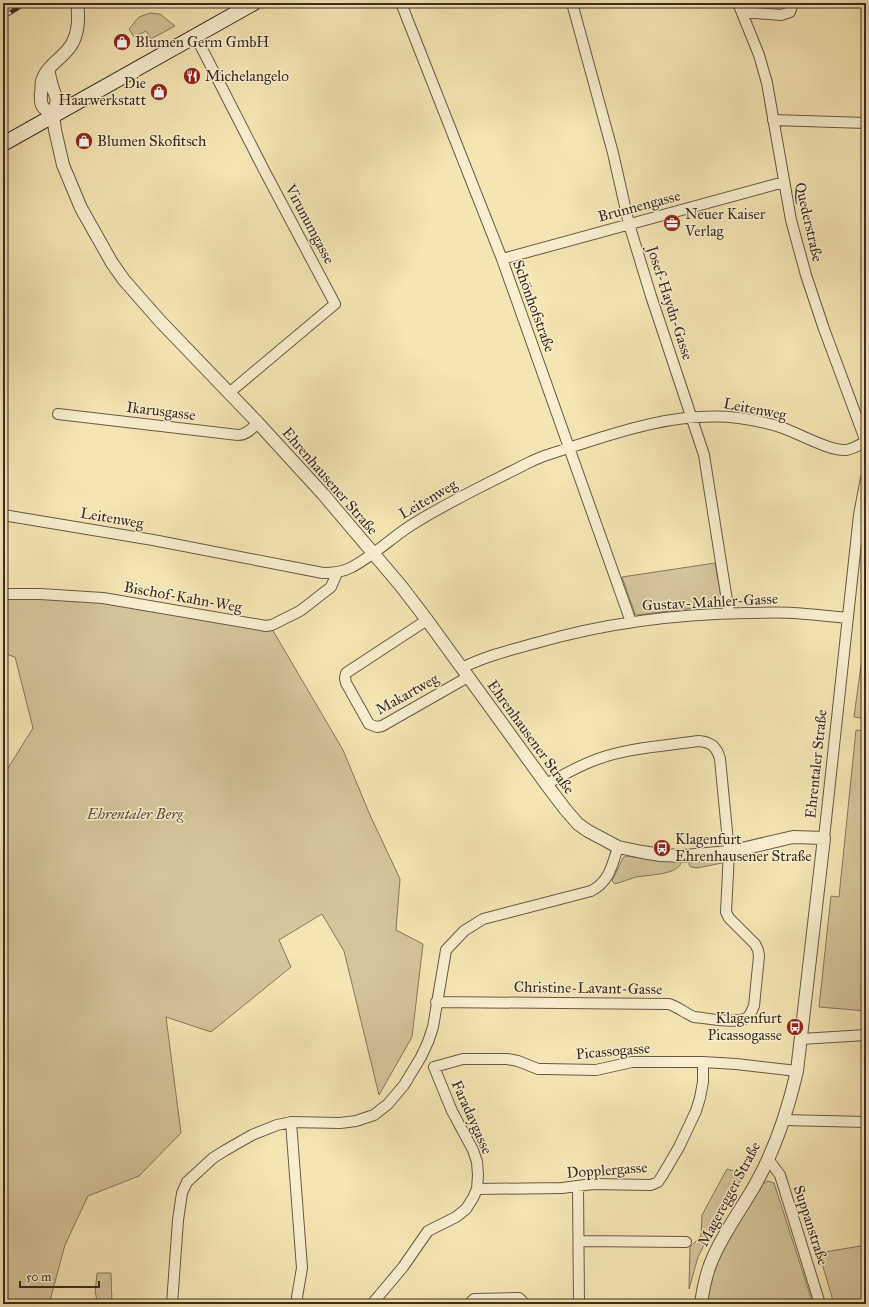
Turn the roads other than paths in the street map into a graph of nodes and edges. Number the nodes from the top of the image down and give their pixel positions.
1 (77, 3) edge
2 (254, 3) edge
3 (401, 3) edge
4 (572, 3) edge
5 (793, 3) edge
6 (740, 8) edge
7 (195, 35) junction
8 (53, 115) junction
9 (773, 120) junction
10 (866, 123) edge
11 (3, 144) edge
12 (784, 182) junction
13 (630, 224) junction
14 (502, 259) junction
15 (229, 393) junction
16 (58, 414) dead end
17 (692, 417) junction
18 (258, 423) junction
19 (866, 442) edge
20 (570, 448) junction
21 (866, 480) edge
22 (3, 514) edge
23 (372, 554) junction
24 (337, 573) junction
25 (3, 594) edge
26 (730, 613) junction
27 (847, 618) junction
28 (427, 620) junction
29 (631, 622) junction
30 (465, 673) junction
31 (546, 784) junction
32 (824, 838) junction
33 (618, 848) junction
34 (729, 852) junction
35 (436, 1002) junction
36 (866, 1035) edge
37 (801, 1039) junction
38 (421, 1058) junction
39 (703, 1062) junction
40 (434, 1067) junction
41 (798, 1071) junction
42 (784, 1120) junction
43 (291, 1122) junction
44 (866, 1122) edge
45 (768, 1159) junction
46 (578, 1187) junction
47 (477, 1189) junction
48 (579, 1241) junction
49 (686, 1242) dead end
50 (172, 1304) edge
51 (298, 1304) edge
52 (372, 1304) edge
53 (469, 1304) edge
54 (525, 1304) edge
55 (579, 1304) edge
56 (701, 1304) edge
57 (820, 1304) edge

1 - 8 street, Ehrenhausener Straße
2 - 7 main road
3 - 14 street, Schönhofstraße
4 - 13 street, Josef-Haydn-Gasse
5 - 6 street
6 - 9 street, Quederstraße
7 - 8 main road
7 - 15 street, Virunumgasse
8 - 11 main road
8 - 15 street, Ehrenhausener Straße
9 - 10 street
9 - 12 street, Quederstraße
12 - 13 street, Brunnengasse
12 - 19 street, Quederstraße
13 - 14 street, Brunnengasse
13 - 17 street, Josef-Haydn-Gasse
14 - 20 street, Schönhofstraße
15 - 18 street, Ehrenhausener Straße
16 - 18 street, Ikarusgasse
17 - 19 street, Leitenweg
17 - 20 street, Leitenweg
17 - 26 street, Josef-Haydn-Gasse
18 - 23 street, Ehrenhausener Straße
20 - 23 street, Leitenweg
20 - 29 street, Schönhofstraße
21 - 27 street, Ehrentaler Straße
22 - 24 street, Leitenweg
23 - 24 street, Leitenweg
23 - 28 street, Ehrenhausener Straße
24 - 25 street, Bischof-Kahn-Weg
26 - 27 street, Gustav-Mahler-Gasse
26 - 29 street, Gustav-Mahler-Gasse
27 - 32 street, Ehrentaler Straße
28 - 30 street, Ehrenhausener Straße
28 - 30 street, Makartweg
29 - 30 street, Gustav-Mahler-Gasse
30 - 31 street, Ehrenhausener Straße
31 - 33 street, Ehrenhausener Straße
31 - 34 street, Christine-Lavant-Gasse
32 - 34 street, Ehrentaler Straße
32 - 37 street, Mageregger Straße
33 - 34 street, Ehrentaler Straße
33 - 35 street
34 - 35 street, Christine-Lavant-Gasse
35 - 38 street
36 - 37 street
37 - 41 street, Mageregger Straße
38 - 40 street
38 - 43 street
39 - 40 street, Picassogasse
39 - 41 street, Picassogasse
39 - 46 street, Dopplergasse
40 - 47 street, Faradaygasse
41 - 42 street, Mageregger Straße
42 - 44 street
42 - 45 street, Mageregger Straße
43 - 50 street
43 - 51 street
45 - 56 street, Mageregger Straße
45 - 57 street, Suppanstraße
46 - 47 street, Dopplergasse
46 - 48 street
47 - 52 street, Faradaygasse
48 - 49 street
48 - 55 street
53 - 54 street

